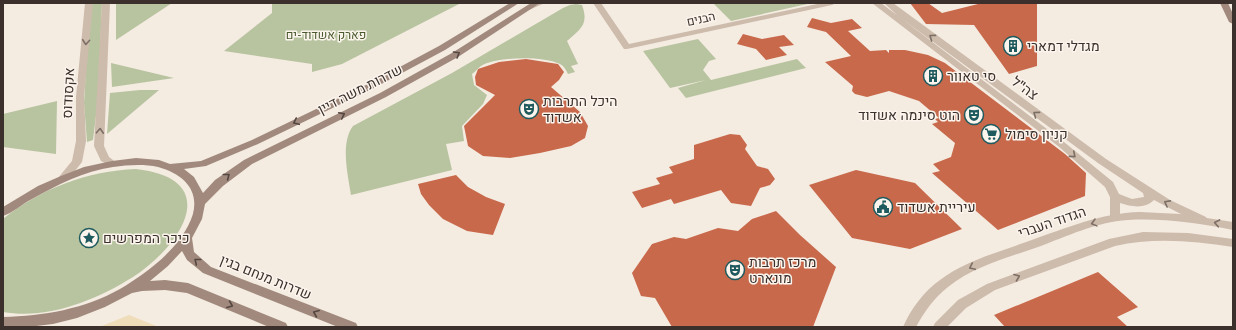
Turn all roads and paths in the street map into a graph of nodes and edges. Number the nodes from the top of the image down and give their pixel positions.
1 (89, 3) edge
2 (106, 3) edge
3 (515, 3) edge
4 (541, 3) edge
5 (597, 3) edge
6 (832, 3) edge
7 (876, 3) edge
8 (888, 3) edge
9 (1224, 3) edge
10 (533, 5) edge
11 (1233, 22) edge
12 (113, 164) junction
13 (171, 167) junction
14 (63, 178) junction
15 (1148, 192) junction
16 (1115, 197) junction
17 (200, 203) junction
18 (3, 212) edge
19 (1115, 218) junction
20 (1202, 220) junction
21 (1233, 226) edge
22 (187, 238) junction
23 (1233, 243) edge
24 (125, 291) junction
25 (3, 322) edge
26 (282, 327) edge
27 (352, 327) edge
28 (909, 327) edge
29 (939, 327) edge

1 -> 14 street, אקסודוס
12 -> 2 street
3 -> 13 main road, שדרות משה דיין
4 - 10 street
5 - 6 street, הבנים
7 -> 16 street, צה"ל
15 -> 8 street, צה"ל
9 - 11 main road
17 -> 10 main road, שדרות משה דיין
12 - 13 main road
12 - 14 main road
13 - 17 main road
14 - 18 main road
15 - 16 street
20 -> 15 street, צה"ל
16 - 19 street
17 - 22 main road
19 - 20 street, הגדוד העברי
19 -> 28 street, הגדוד העברי
21 -> 20 street, הגדוד העברי
22 - 24 main road
27 -> 22 main road, שדרות מנחם בגין
29 -> 23 street
24 - 25 main road
24 -> 26 main road

